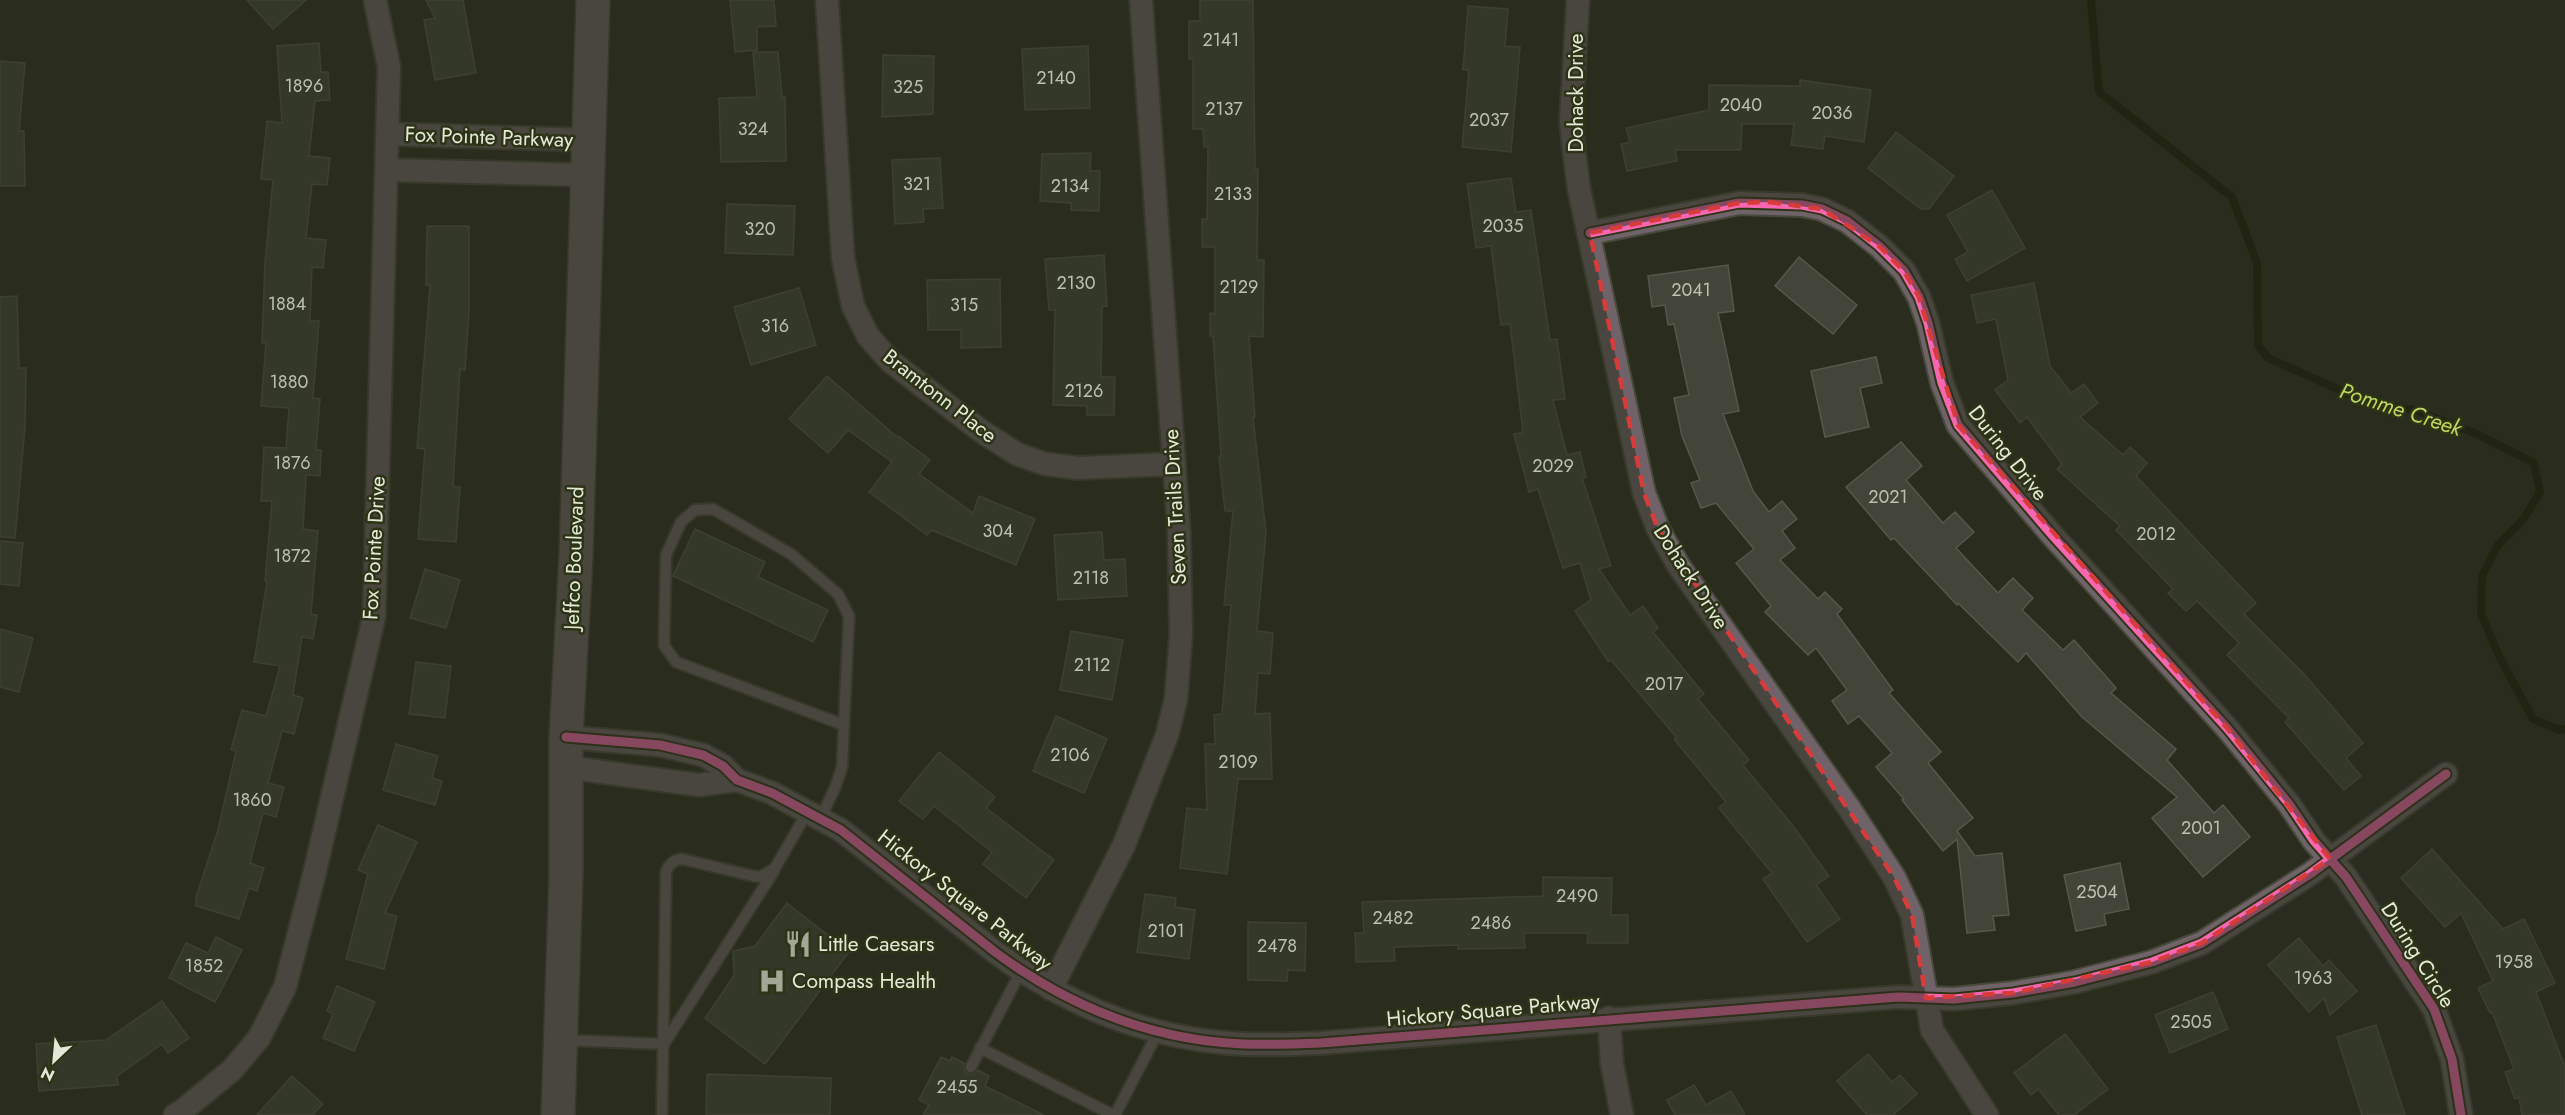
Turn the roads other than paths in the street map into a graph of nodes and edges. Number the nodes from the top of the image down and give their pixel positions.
1 (375, 0) edge
2 (592, 0) edge
3 (827, 0) edge
4 (1141, 0) edge
5 (1578, 0) edge
6 (388, 134) junction
7 (589, 140) junction
8 (387, 170) junction
9 (587, 175) junction
10 (1590, 233) junction
11 (1174, 464) junction
12 (844, 725) junction
13 (566, 752) junction
14 (2446, 774) dead end
15 (737, 780) junction
16 (814, 814) junction
17 (2330, 859) junction
18 (775, 868) junction
19 (1021, 971) junction
20 (1051, 989) junction
21 (1926, 998) junction
22 (1609, 1018) junction
23 (1158, 1032) junction
24 (560, 1040) junction
25 (664, 1044) junction
26 (980, 1048) junction
27 (971, 1066) dead end
28 (175, 1115) edge
29 (558, 1115) edge
30 (662, 1115) edge
31 (1114, 1115) edge
32 (1622, 1115) edge
33 (1987, 1115) edge
34 (2461, 1115) edge

1 - 6 street, Fox Pointe Drive
2 - 7 main road, Jeffco Boulevard
3 - 11 street, Bramtonn Place
4 - 11 street, Seven Trails Drive
5 - 10 street, Dohack Drive
6 - 7 street, Fox Pointe Parkway
6 - 8 street, Fox Pointe Drive
7 - 9 main road, Jeffco Boulevard
8 - 9 street, Fox Pointe Parkway
8 - 28 street, Fox Pointe Drive
9 - 13 main road, Jeffco Boulevard
10 - 17 street, During Drive
10 - 21 street, Dohack Drive
11 - 20 street, Seven Trails Drive
12 - 12 lane
12 - 16 lane
13 - 15 street, Hickory Square Parkway
13 - 15 street, Hickory Square Parkway
13 - 24 main road, Jeffco Boulevard
14 - 17 street, Hickory Square Parkway
15 - 16 street, Hickory Square Parkway
16 - 18 lane
16 - 19 street, Hickory Square Parkway
17 - 21 street, Hickory Square Parkway
17 - 34 street, During Circle
18 - 25 lane
18 - 25 lane
19 - 20 street, Hickory Square Parkway
19 - 26 lane
20 - 23 street, Hickory Square Parkway
21 - 22 street, Hickory Square Parkway
21 - 33 street
22 - 23 street, Hickory Square Parkway
22 - 32 street
23 - 31 lane
24 - 25 lane
24 - 29 main road, Jeffco Boulevard
25 - 30 lane
26 - 27 lane
26 - 31 lane

